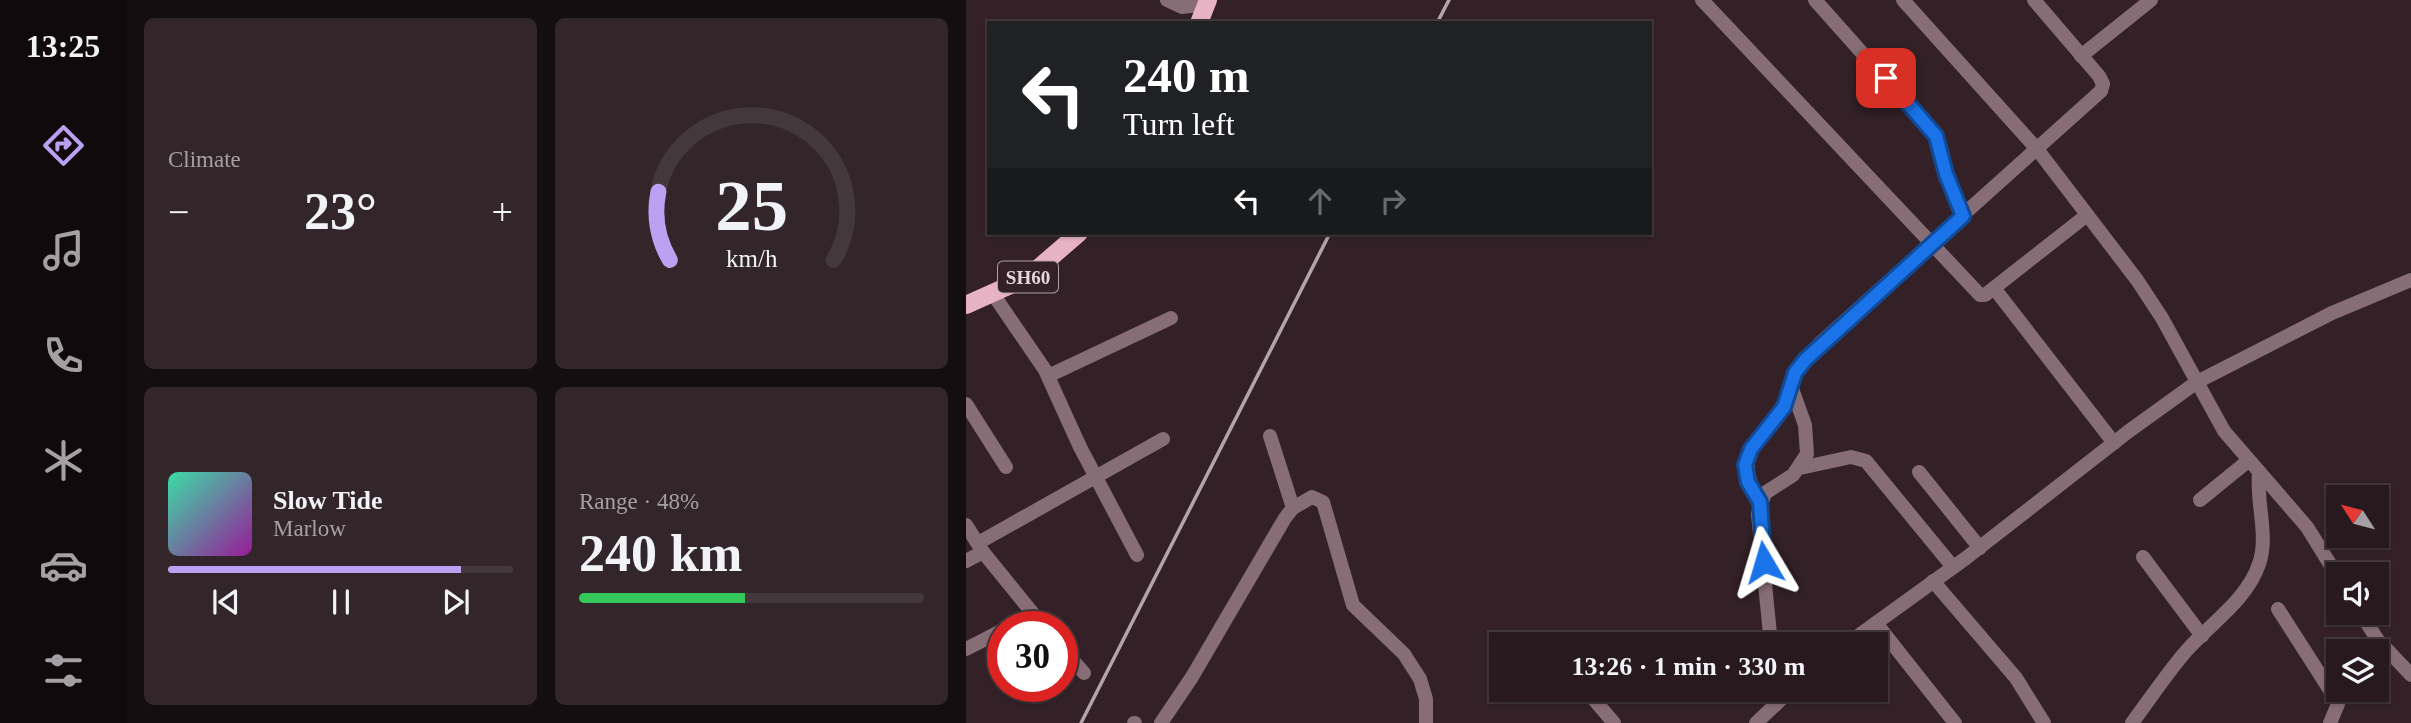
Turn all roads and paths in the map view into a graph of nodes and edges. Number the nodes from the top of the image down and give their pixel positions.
1 (1167, 0) edge
2 (1702, 0) edge
3 (1815, 0) edge
4 (1903, 0) edge
5 (2151, 0) edge
6 (1207, 2) edge
7 (2039, 2) edge
8 (1200, 21) edge
9 (2081, 56) junction
10 (2037, 149) junction
11 (2087, 215) junction
12 (1963, 216) junction
13 (1077, 235) edge
14 (1930, 245) junction
15 (2411, 280) edge
16 (1994, 288) junction
17 (993, 294) junction
18 (966, 305) edge
19 (1171, 318) dead end
20 (1048, 376) junction
21 (2197, 382) junction
22 (1791, 386) junction
23 (966, 404) edge
24 (1270, 436) dead end
25 (1163, 439) dead end
26 (2114, 443) junction
27 (2248, 461) junction
28 (1006, 467) dead end
29 (1800, 468) junction
30 (1919, 472) dead end
31 (2259, 473) junction
32 (1096, 477) junction
33 (2200, 500) dead end
34 (1760, 502) junction
35 (1293, 508) junction
36 (966, 525) edge
37 (980, 548) junction
38 (1980, 548) junction
39 (1137, 555) dead end
40 (2143, 557) dead end
41 (966, 561) edge
42 (2328, 562) edge
43 (1953, 567) junction
44 (1933, 581) junction
45 (2278, 609) dead end
46 (1030, 611) edge
47 (1876, 623) junction
48 (2368, 625) edge
49 (1771, 632) edge
50 (1864, 632) edge
51 (2202, 636) junction
52 (987, 638) edge
53 (966, 649) edge
54 (1078, 666) edge
55 (1084, 673) dead end
56 (2411, 675) edge
57 (1596, 702) edge
58 (1771, 702) edge
59 (1161, 723) edge
60 (1426, 723) edge
61 (1614, 723) edge
62 (1756, 723) edge
63 (1955, 723) edge
64 (2044, 723) edge
65 (2132, 723) edge
66 (2330, 723) edge

1 - 6 street
2 - 14 street
3 - 12 street
4 - 10 street
5 - 9 street
6 - 8 main road
7 - 9 street
9 - 10 street
10 - 11 street
10 - 12 street
11 - 16 street
11 - 21 street
12 - 14 street
13 - 17 main road, SH60
14 - 16 street
14 - 22 street
15 - 21 street
16 - 26 street
17 - 18 main road, SH60
17 - 20 street
19 - 20 street
20 - 32 street
21 - 26 street
21 - 27 street
22 - 29 street
22 - 34 street
23 - 28 street
24 - 35 street
25 - 32 street
26 - 38 street
27 - 31 street
27 - 33 street
29 - 34 street
29 - 43 street
30 - 38 street
31 - 42 street
31 - 51 street
32 - 37 street
32 - 39 street
34 - 49 street
35 - 59 street
35 - 60 street
36 - 37 street
37 - 41 street
37 - 46 street
38 - 43 street
40 - 51 street
43 - 44 street
44 - 47 street
44 - 64 street
45 - 66 street
47 - 50 street
47 - 63 street
48 - 56 street
51 - 65 street
52 - 53 street
54 - 55 street
57 - 61 street
58 - 62 street

